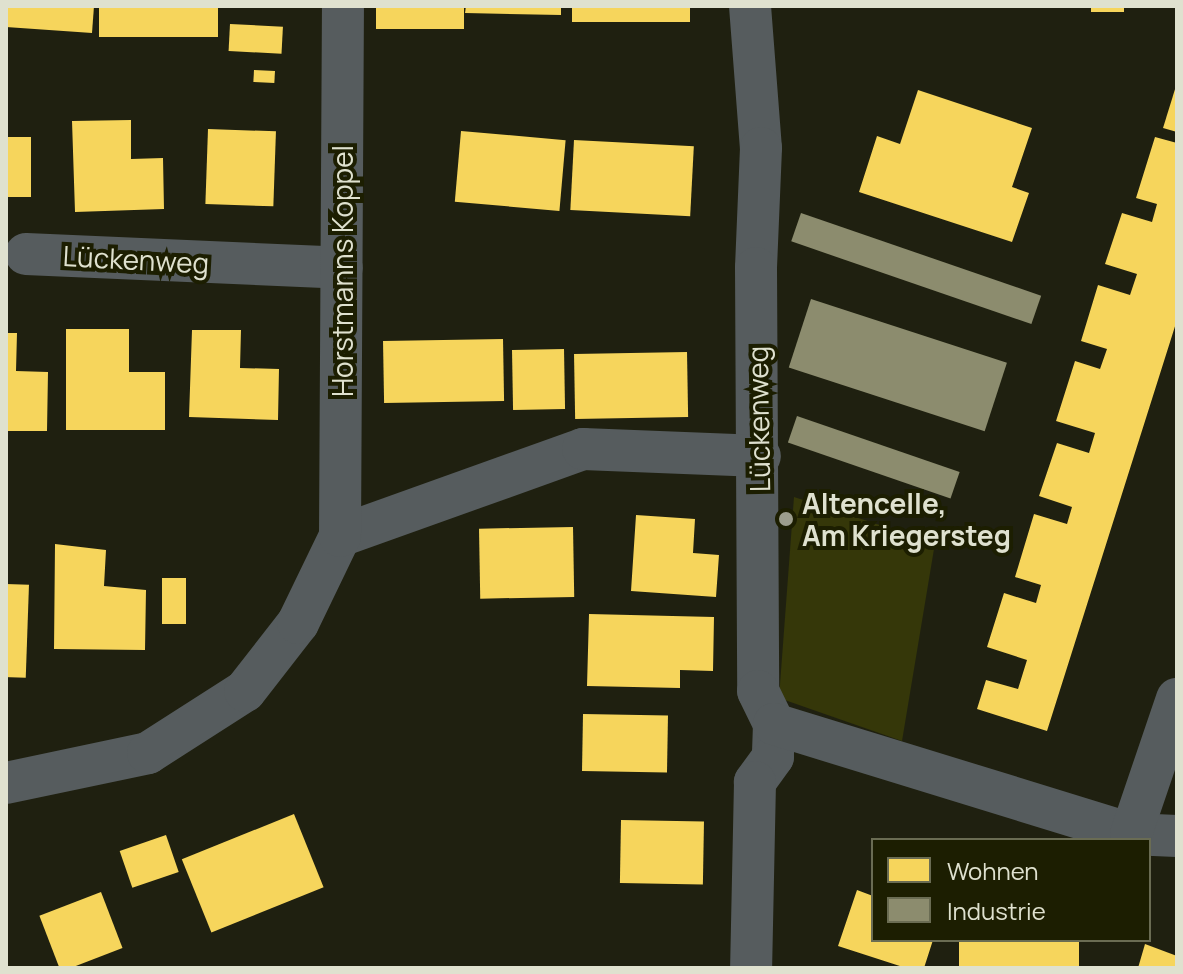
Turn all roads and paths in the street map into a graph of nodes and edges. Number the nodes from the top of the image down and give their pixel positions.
1 (343, 6) edge
2 (750, 6) edge
3 (26, 254) dead end
4 (342, 268) junction
5 (760, 456) junction
6 (340, 536) junction
7 (1177, 699) edge
8 (774, 724) junction
9 (6, 783) edge
10 (1131, 834) junction
11 (1177, 836) edge
12 (751, 968) edge

1 - 4 street, Horstmanns Koppel
2 - 5 street, Lückenweg
3 - 4 street, Lückenweg
4 - 6 street, Horstmanns Koppel
5 - 6 street
5 - 8 street, Lückenweg
6 - 9 street, Horstmanns Koppel
7 - 10 street
8 - 10 street
8 - 12 street
10 - 11 street

